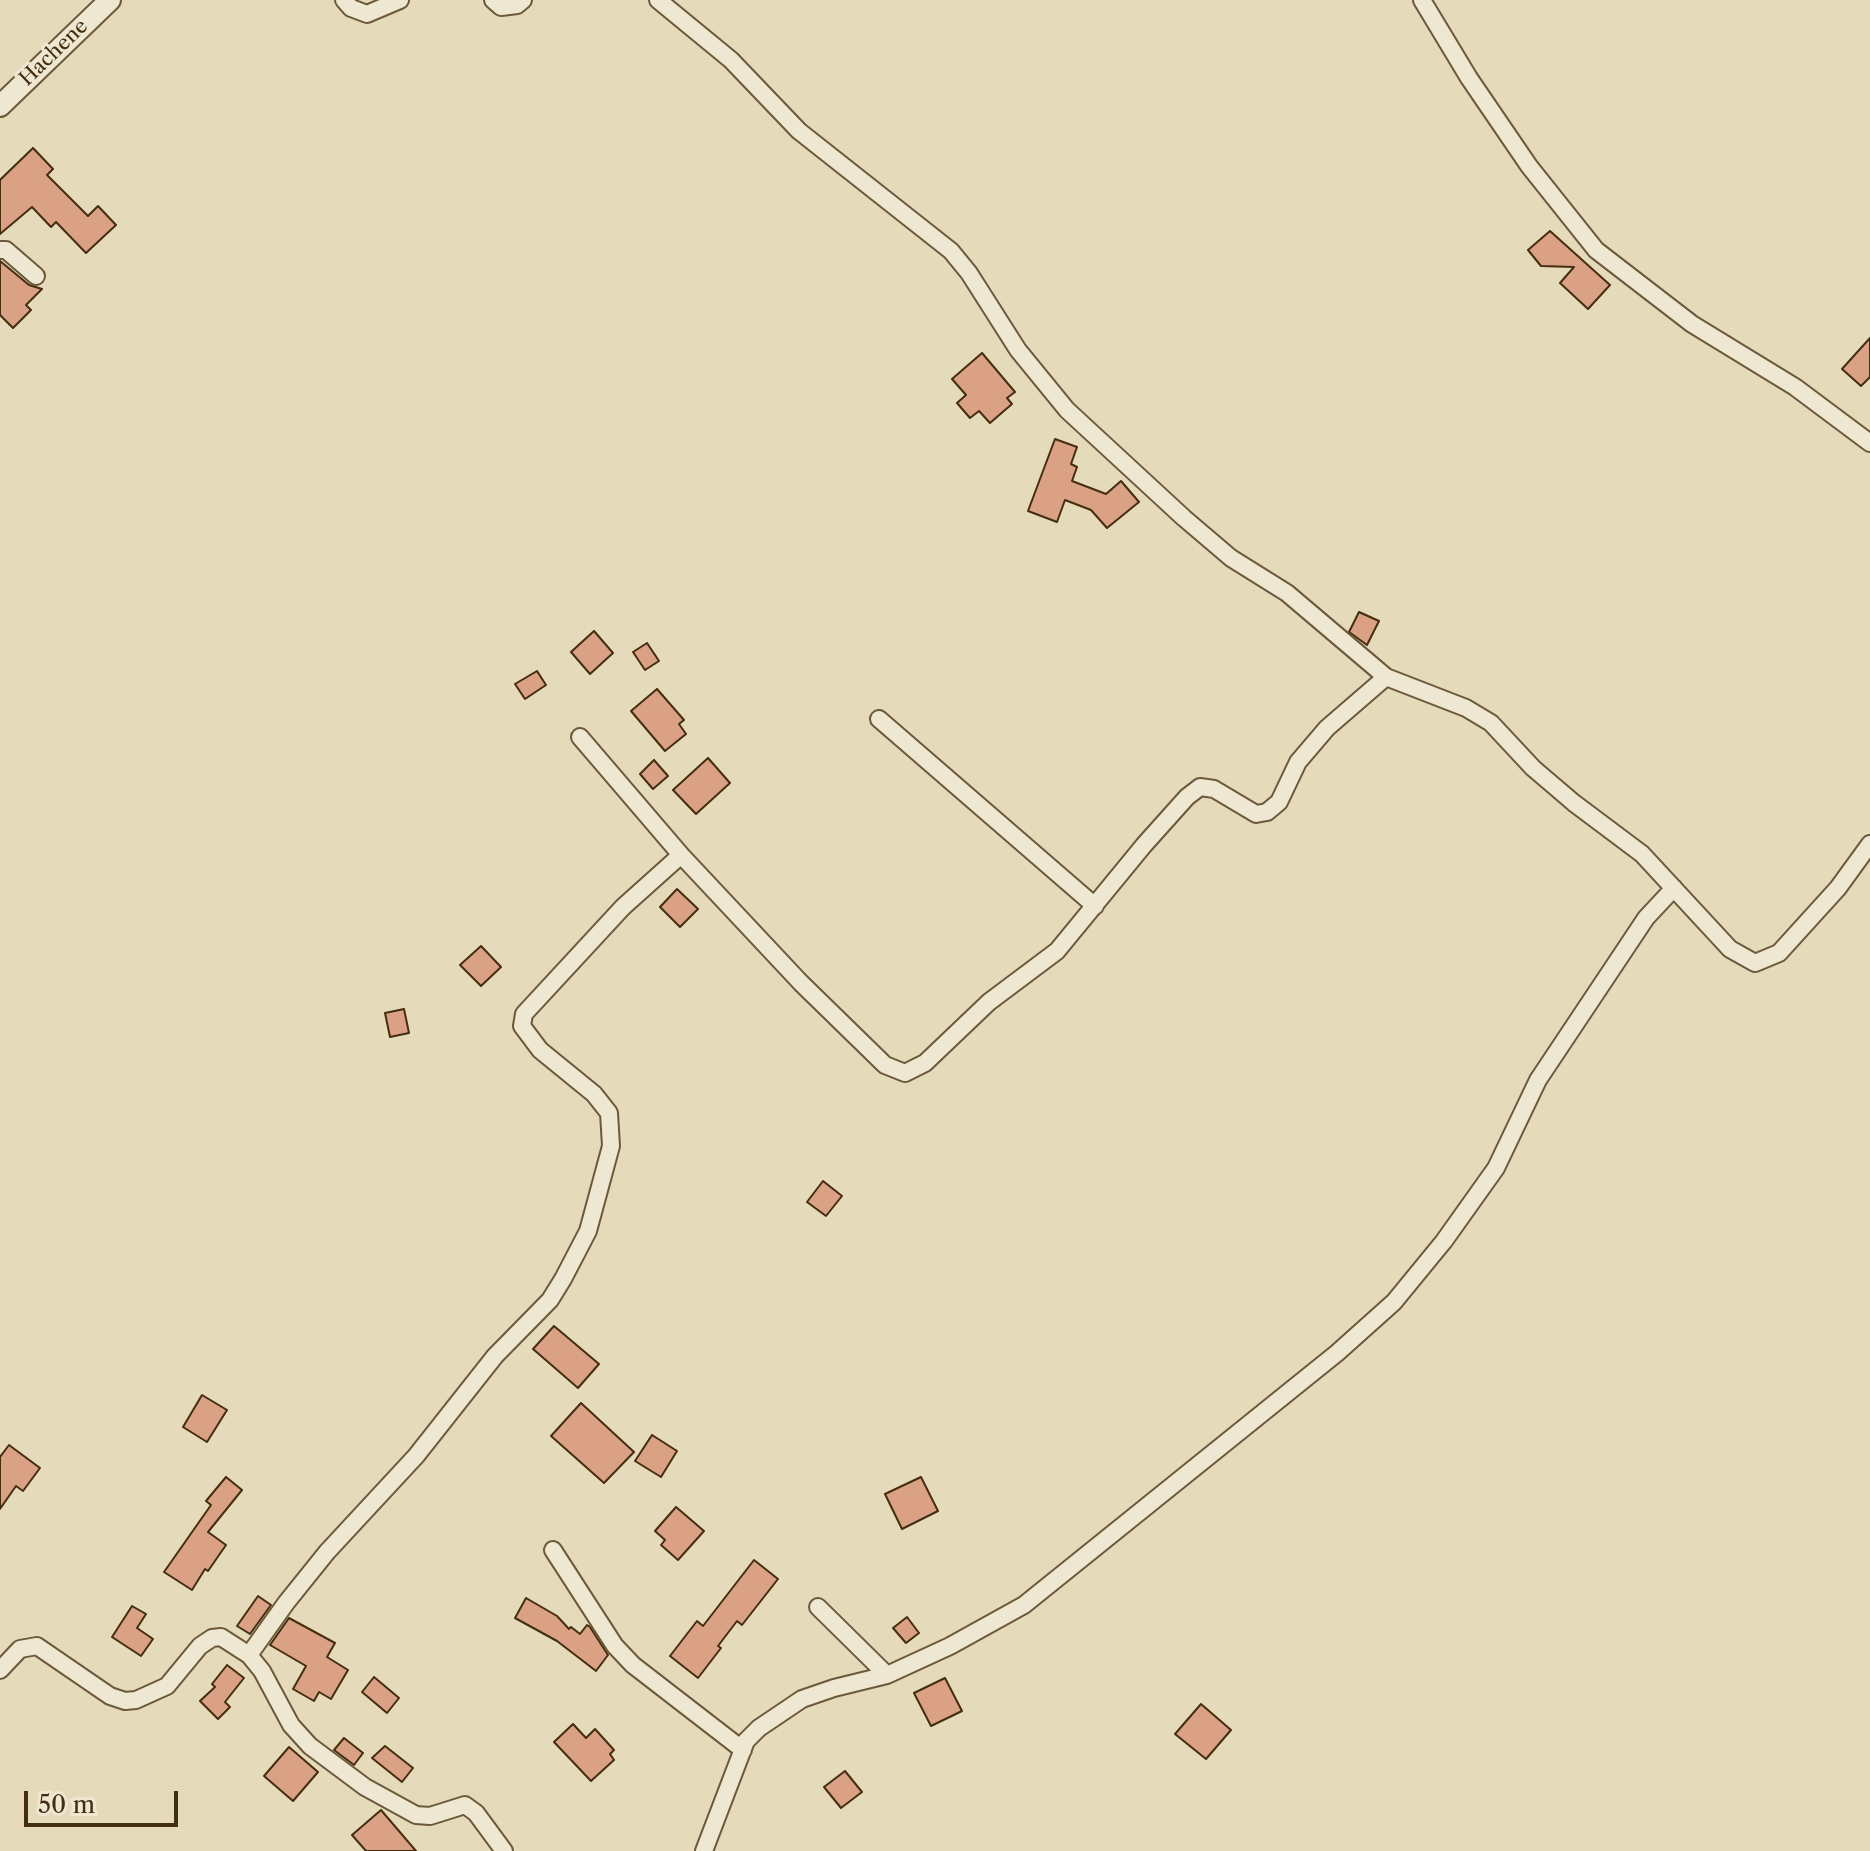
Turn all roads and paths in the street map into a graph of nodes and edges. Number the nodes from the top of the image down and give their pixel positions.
1 (110, 0) edge
2 (344, 0) edge
3 (400, 0) edge
4 (493, 0) edge
5 (523, 0) edge
6 (658, 0) edge
7 (1422, 0) edge
8 (0, 106) edge
9 (0, 250) edge
10 (36, 276) dead end
11 (1867, 435) edge
12 (1386, 677) junction
13 (879, 719) dead end
14 (580, 737) dead end
15 (1870, 844) edge
16 (681, 855) junction
17 (1674, 888) junction
18 (1095, 906) junction
19 (553, 1550) dead end
20 (818, 1607) dead end
21 (249, 1655) junction
22 (0, 1670) edge
23 (887, 1675) junction
24 (743, 1750) junction
25 (504, 1851) edge
26 (704, 1851) edge

1 - 8 street, Hachene
2 - 3 street
4 - 5 street
6 - 12 street
7 - 11 street
9 - 10 street
12 - 17 street
12 - 18 street
13 - 18 street
14 - 16 street
15 - 17 street
16 - 18 street
16 - 21 street
17 - 23 street
19 - 24 street
20 - 23 street
21 - 22 street
21 - 25 street
23 - 24 street
24 - 26 street

